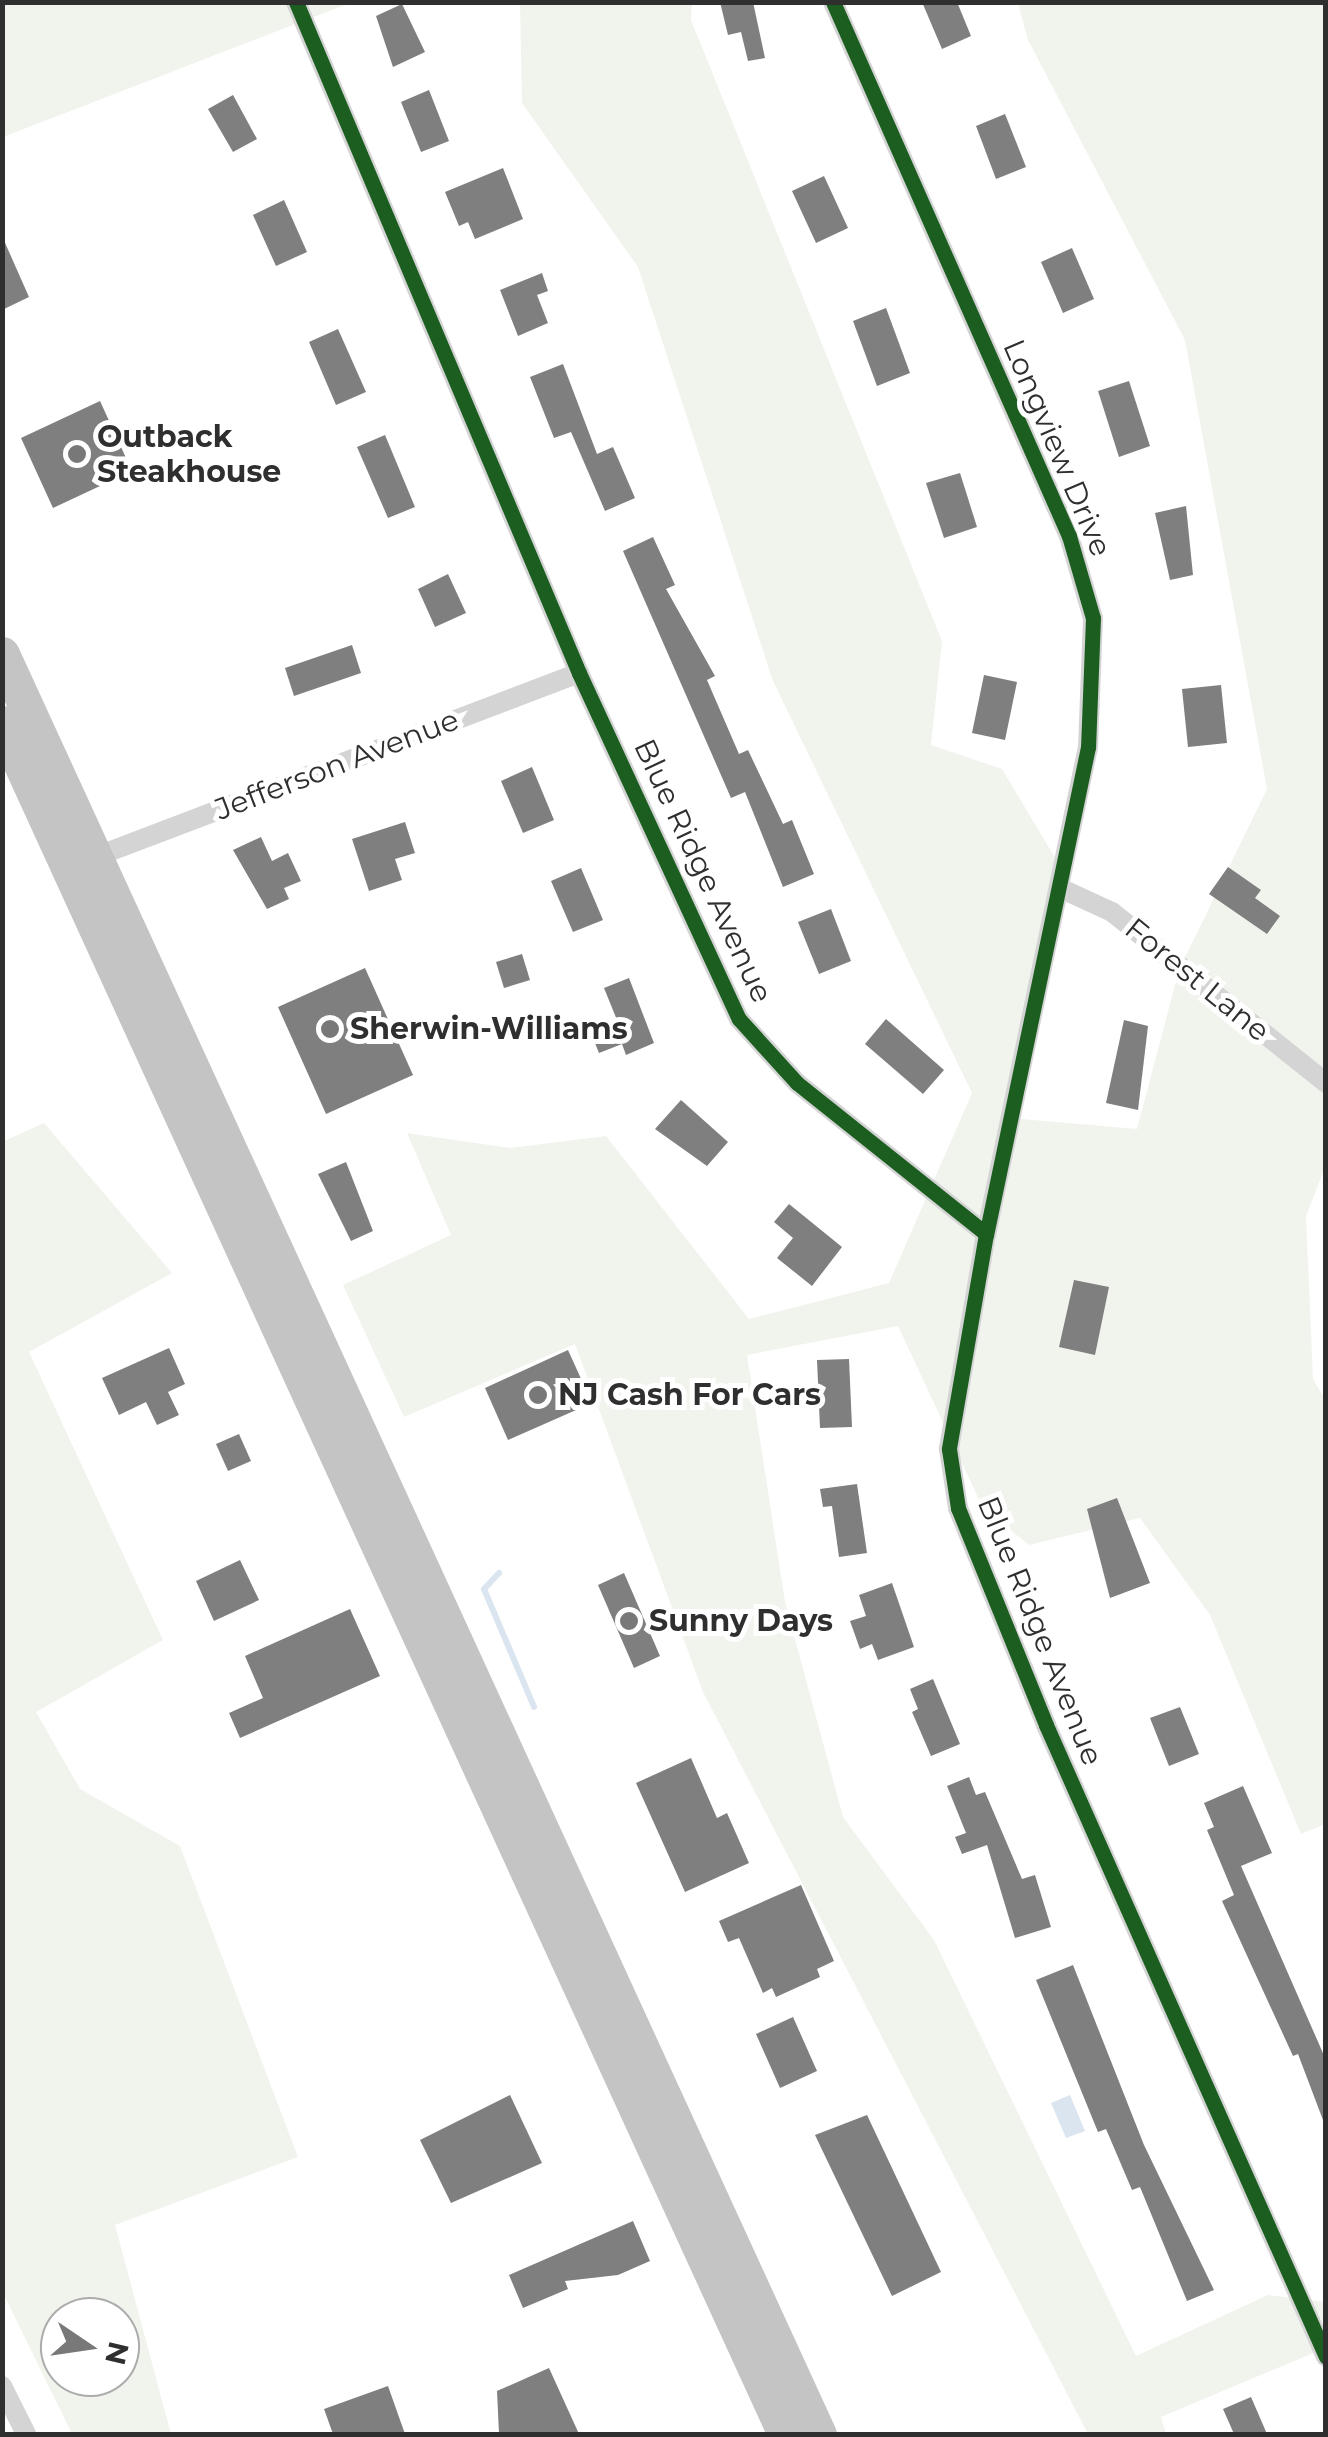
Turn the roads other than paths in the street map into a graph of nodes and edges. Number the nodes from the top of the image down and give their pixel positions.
1 (296, 2) edge
2 (834, 2) edge
3 (2, 654) edge
4 (580, 673) junction
5 (2, 723) edge
6 (95, 857) junction
7 (1062, 889) junction
8 (1326, 1083) edge
9 (986, 1234) junction
10 (1326, 2357) edge
11 (753, 2369) junction
12 (2, 2386) edge
13 (26, 2434) edge
14 (763, 2434) edge
15 (785, 2434) edge
16 (819, 2434) edge

1 - 4 street, Blue Ridge Avenue
2 - 7 street, Longview Drive
3 - 6 highway
4 - 6 street, Jefferson Avenue
4 - 9 street, Blue Ridge Avenue
5 - 11 highway
6 - 16 highway
7 - 8 street, Forest Lane
7 - 9 street, Longview Drive
9 - 10 street, Blue Ridge Avenue
11 - 14 highway
11 - 15 highway
12 - 13 street

